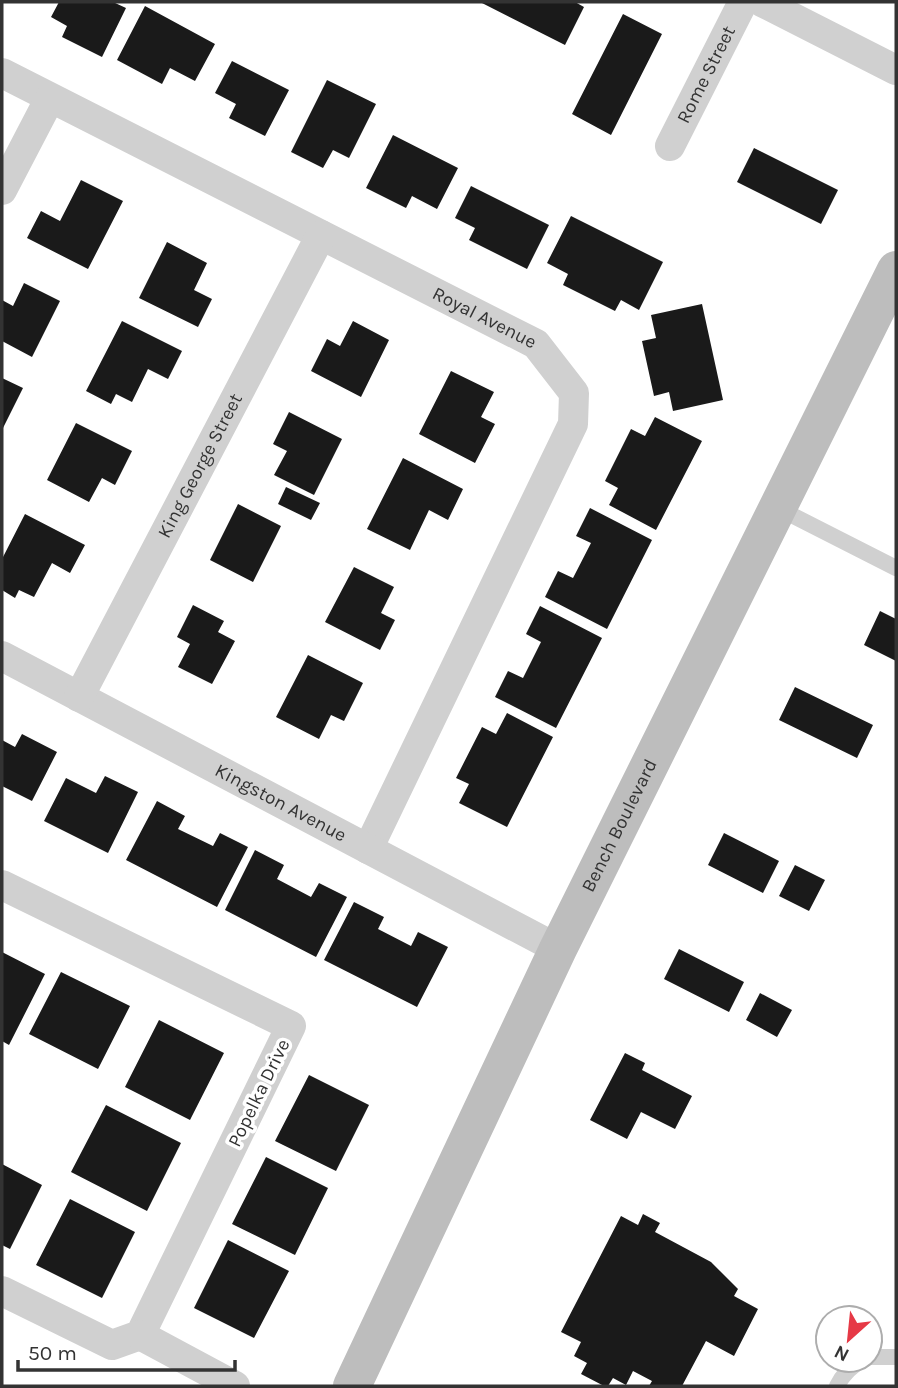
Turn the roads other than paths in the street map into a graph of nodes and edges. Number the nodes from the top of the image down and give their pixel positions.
1 (743, 2) edge
2 (762, 2) edge
3 (896, 70) edge
4 (2, 73) edge
5 (50, 98) junction
6 (670, 146) dead end
7 (2, 190) edge
8 (321, 235) junction
9 (896, 270) edge
10 (778, 508) junction
11 (896, 568) edge
12 (2, 656) edge
13 (79, 697) junction
14 (368, 849) junction
15 (2, 885) edge
16 (558, 949) junction
17 (2, 1291) edge
18 (140, 1335) junction
19 (235, 1386) edge
20 (352, 1386) edge

1 - 6 street, Rome Street
2 - 3 street
4 - 5 street, Royal Avenue
5 - 7 street
5 - 8 street, Royal Avenue
8 - 13 street, King George Street
8 - 14 street, Royal Avenue
9 - 10 main road, Bench Boulevard
10 - 11 lane
10 - 16 main road, Bench Boulevard
12 - 13 street, Kingston Avenue
13 - 14 street, Kingston Avenue
14 - 16 street, Kingston Avenue
15 - 18 street, Popelka Drive
16 - 20 main road, Bench Boulevard
17 - 18 street
18 - 19 street

